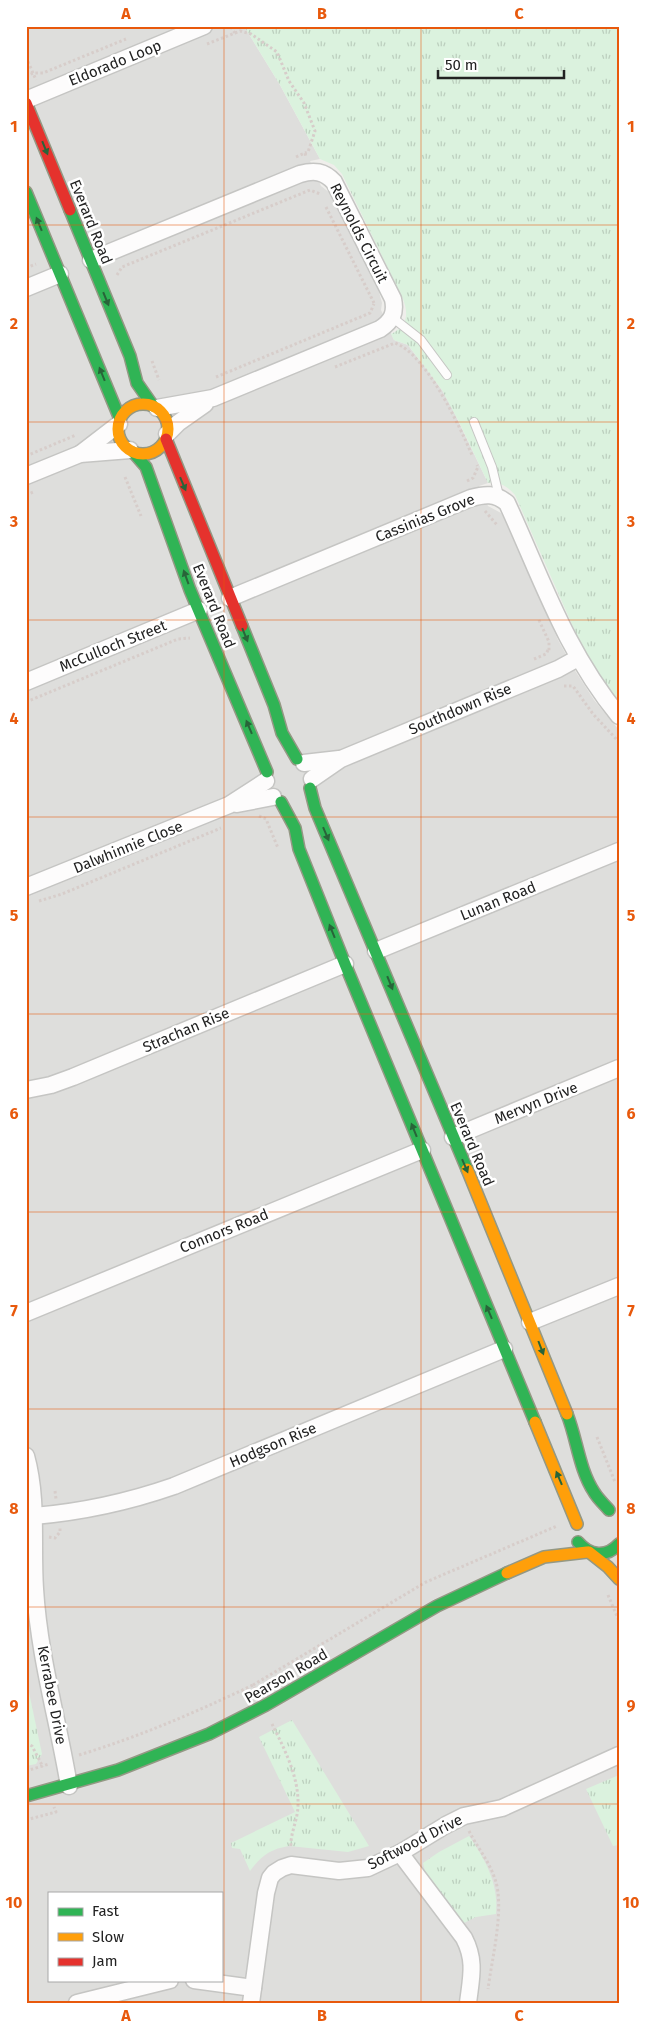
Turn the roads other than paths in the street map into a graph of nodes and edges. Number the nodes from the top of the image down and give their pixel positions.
1 (204, 26) edge
2 (26, 101) edge
3 (26, 192) edge
4 (91, 260) junction
5 (60, 274) junction
6 (26, 288) edge
7 (389, 322) junction
8 (447, 375) dead end
9 (213, 398) junction
10 (155, 407) junction
11 (119, 422) junction
12 (474, 422) dead end
13 (167, 437) junction
14 (132, 451) junction
15 (80, 454) junction
16 (26, 476) edge
17 (499, 496) junction
18 (230, 598) junction
19 (199, 610) junction
20 (578, 658) junction
21 (26, 682) edge
22 (619, 716) edge
23 (341, 759) junction
24 (301, 761) junction
25 (267, 777) junction
26 (311, 784) junction
27 (277, 800) junction
28 (229, 805) junction
29 (619, 851) edge
30 (26, 887) edge
31 (376, 951) junction
32 (345, 964) junction
33 (619, 1068) edge
34 (26, 1090) edge
35 (453, 1137) junction
36 (422, 1150) junction
37 (619, 1286) edge
38 (26, 1313) edge
39 (530, 1322) junction
40 (504, 1349) junction
41 (26, 1456) edge
42 (614, 1512) edge
43 (34, 1516) junction
44 (577, 1524) junction
45 (619, 1544) edge
46 (588, 1552) junction
47 (548, 1556) junction
48 (619, 1579) edge
49 (619, 1755) edge
50 (70, 1786) junction
51 (26, 1796) edge
52 (400, 1853) junction
53 (162, 1982) edge
54 (202, 1982) edge
55 (252, 1995) edge
56 (77, 2003) edge
57 (468, 2003) edge

1 - 2 street, Eldorado Loop
2 -> 4 street, Everard Road
5 -> 3 street
4 - 7 street, Reynolds Circuit
4 -> 10 street, Everard Road
5 - 6 street
11 -> 5 street
7 - 8 lane
7 - 9 street
9 - 10 street
9 - 13 street
10 - 11 street
10 - 13 street
11 - 14 street
11 - 15 street
12 - 17 lane
13 - 14 street
13 -> 18 street, Everard Road
14 - 15 street
19 -> 14 street, Everard Road
15 - 16 street
17 - 18 street, Cassinias Grove
17 - 20 street
18 -> 24 street, Everard Road
19 - 21 street, McCulloch Street
25 -> 19 street, Everard Road
20 - 22 street
20 - 23 street, Southdown Rise
23 - 24 street, Southdown Rise
23 - 26 street, Southdown Rise
24 - 25 street
24 - 26 street
25 - 27 street
25 - 28 street, Dalwhinnie Close
26 - 27 street
26 -> 31 street, Everard Road
27 - 28 street, Dalwhinnie Close
32 -> 27 street
28 - 30 street, Dalwhinnie Close
29 - 31 street, Lunan Road
31 -> 35 street, Everard Road
32 - 34 street, Strachan Rise
36 -> 32 street
33 - 35 street, Mervyn Drive
35 -> 39 street, Everard Road
36 - 38 street, Connors Road
40 -> 36 street
37 - 39 street
39 -> 42 street, Everard Road
40 - 43 street, Hodgson Rise
44 -> 40 street
41 - 43 street, Kerrabee Drive
42 - 44 street, Pearson Road
43 - 50 street, Kerrabee Drive
44 - 46 street
44 - 47 street, Pearson Road
45 - 46 street, Pearson Road
46 - 47 street, Pearson Road
46 - 48 street
47 - 50 street, Pearson Road
49 - 52 street, Softwood Drive
50 - 51 street, Pearson Road
52 - 55 street, Softwood Drive
52 - 57 street
53 - 56 street
54 - 55 street

